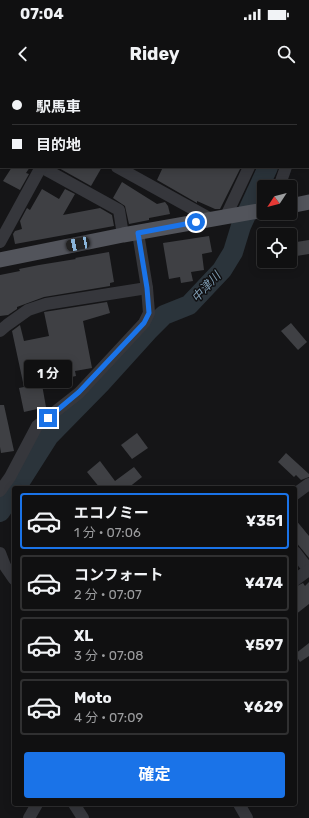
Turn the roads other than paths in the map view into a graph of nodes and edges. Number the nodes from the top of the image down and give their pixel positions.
1 (40, 168) edge
2 (43, 168) edge
3 (121, 168) edge
4 (248, 168) edge
5 (286, 168) edge
6 (138, 172) edge
7 (281, 180) edge
8 (309, 202) edge
9 (297, 205) edge
10 (257, 211) edge
11 (231, 216) junction
12 (211, 219) junction
13 (138, 233) junction
14 (123, 235) junction
15 (0, 242) edge
16 (0, 260) edge
17 (147, 288) junction
18 (0, 332) edge
19 (309, 484) edge
20 (0, 491) edge
21 (297, 493) edge
22 (0, 553) edge
23 (297, 555) edge
24 (309, 570) edge
25 (12, 576) edge
26 (297, 579) edge
27 (36, 806) edge
28 (75, 806) edge
29 (240, 806) edge
30 (29, 818) edge
31 (84, 818) edge
32 (248, 818) edge

1 - 15 street
2 - 14 street
3 - 6 street
4 - 11 street
5 - 7 street
6 - 12 street
8 - 9 main road
10 - 11 main road
11 - 12 main road
12 - 13 main road
13 - 14 main road
13 - 17 street
14 - 16 main road
17 - 18 street
17 - 20 street
19 - 21 street
22 - 25 street
23 - 24 street
24 - 26 street
27 - 30 street
28 - 31 street
29 - 32 street

